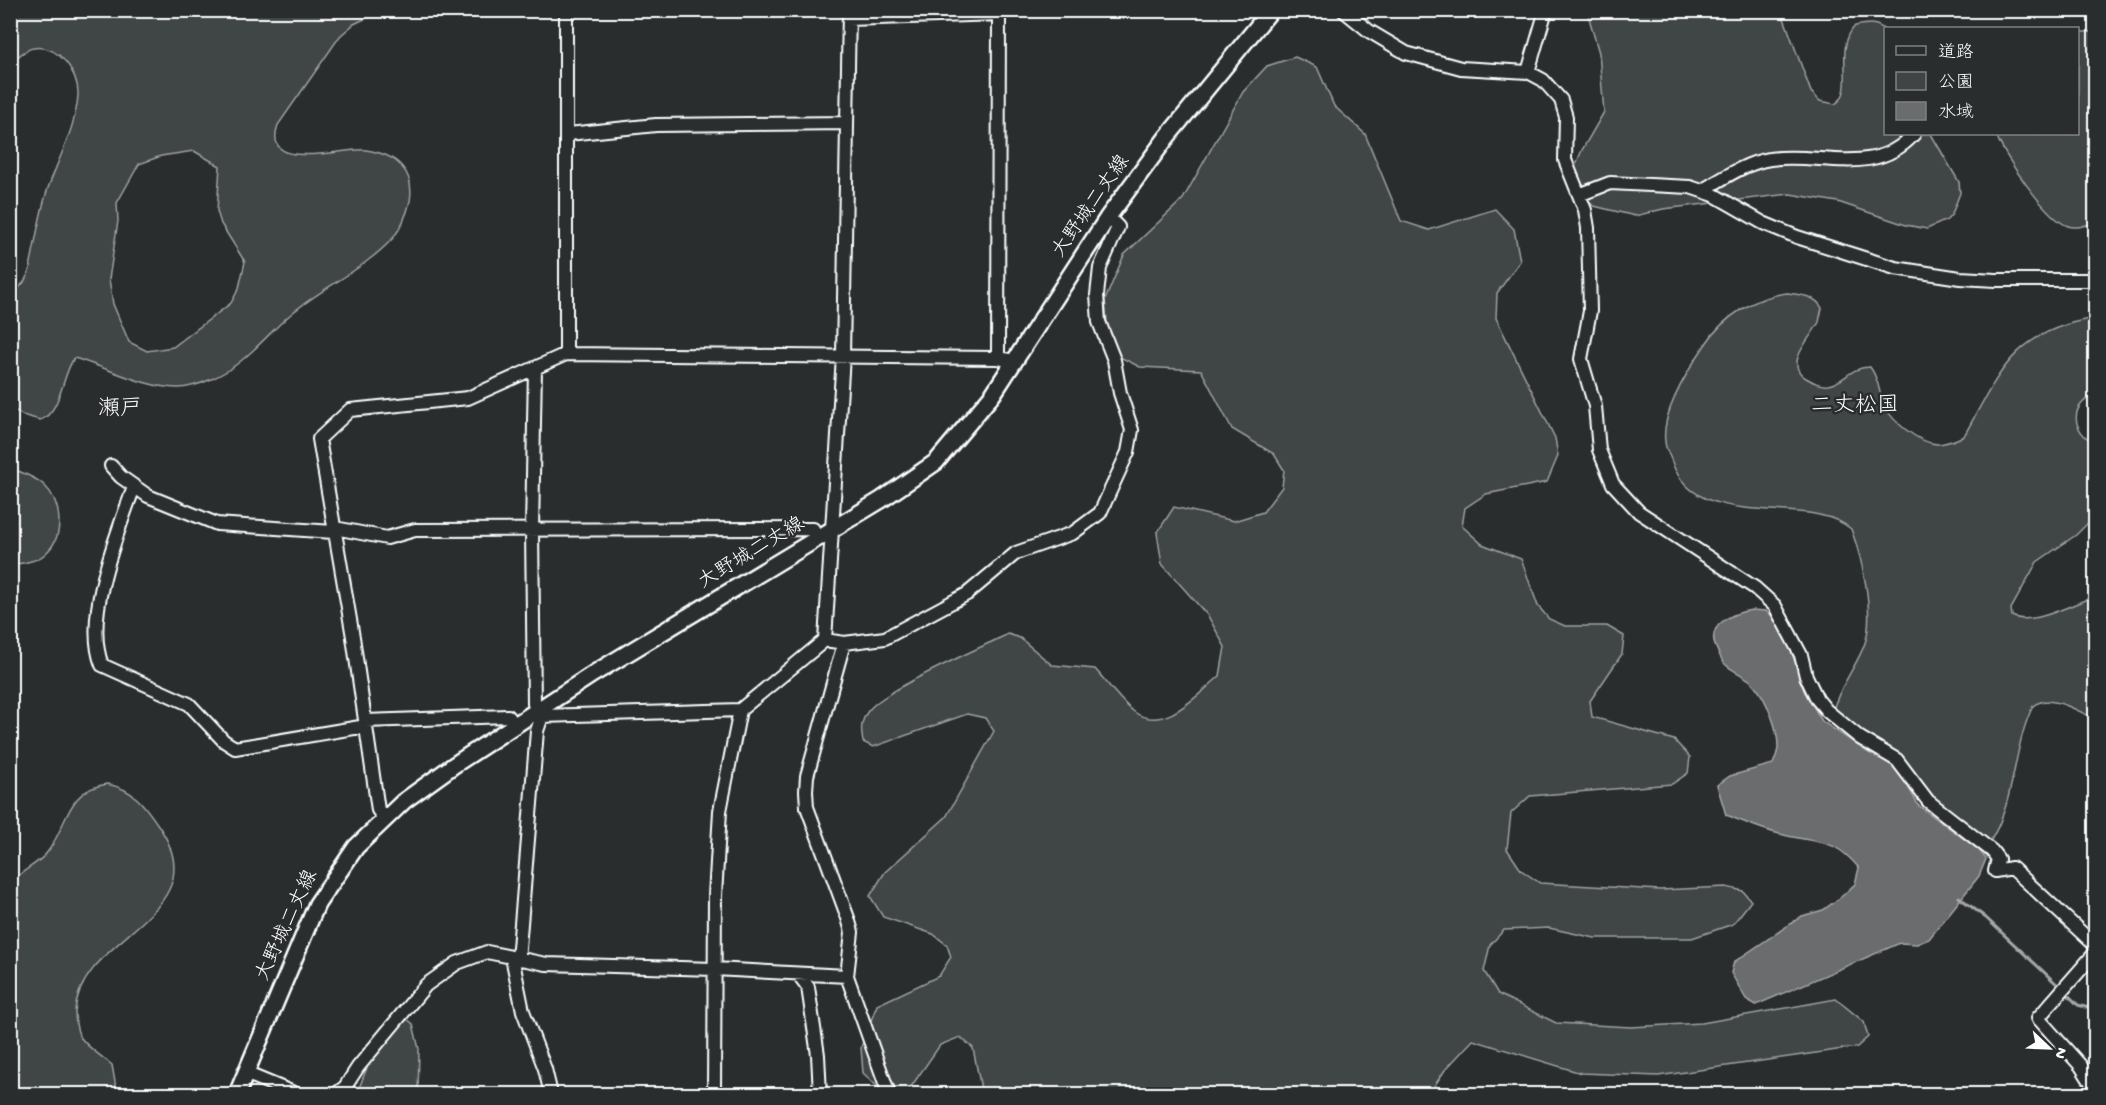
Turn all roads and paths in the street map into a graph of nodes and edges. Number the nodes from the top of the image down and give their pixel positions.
1 (566, 10) edge
2 (1271, 10) edge
3 (1343, 10) edge
4 (1546, 10) edge
5 (849, 15) edge
6 (1528, 72) junction
7 (847, 123) junction
8 (568, 134) junction
9 (1913, 135) edge
10 (1703, 190) junction
11 (1579, 195) junction
12 (1108, 217) junction
13 (2096, 280) edge
14 (566, 354) junction
15 (843, 356) junction
16 (998, 358) junction
17 (1014, 361) junction
18 (535, 368) junction
19 (111, 466) dead end
20 (134, 487) junction
21 (833, 529) junction
22 (334, 530) junction
23 (532, 531) junction
24 (818, 538) junction
25 (825, 640) junction
26 (844, 643) junction
27 (740, 710) junction
28 (540, 713) junction
29 (366, 723) junction
30 (515, 725) junction
31 (384, 818) junction
32 (2096, 946) edge
33 (2096, 952) edge
34 (518, 960) junction
35 (714, 969) junction
36 (799, 975) junction
37 (847, 976) junction
38 (245, 1073) junction
39 (2096, 1090) edge
40 (237, 1095) edge
41 (296, 1095) edge
42 (336, 1095) edge
43 (551, 1095) edge
44 (714, 1095) edge
45 (820, 1095) edge
46 (889, 1095) edge

1 - 8 street
2 - 12 main road, 大野城二丈線
3 - 6 street
4 - 6 street
5 - 7 street
5 - 16 street
6 - 11 street
7 - 8 street
7 - 15 street
8 - 14 street
9 - 10 street
10 - 11 street
10 - 13 street
11 - 32 street
12 - 17 main road, 大野城二丈線
12 - 26 street
14 - 15 street
14 - 18 street
15 - 16 street
15 - 21 street
16 - 17 street
17 - 21 main road, 大野城二丈線
18 - 22 street
18 - 23 street
19 - 20 street
20 - 22 street
20 - 29 street
21 - 24 main road, 大野城二丈線
21 - 25 street
22 - 23 street
22 - 29 street
23 - 24 street
23 - 28 street
24 - 28 main road, 大野城二丈線
25 - 26 street
25 - 27 street
26 - 37 street
27 - 28 street
27 - 35 street
28 - 30 main road, 大野城二丈線
28 - 34 street
29 - 30 street
29 - 31 street
30 - 31 main road, 大野城二丈線
31 - 38 main road, 大野城二丈線
33 - 39 street
34 - 35 street
34 - 42 street
34 - 43 street
35 - 36 street
35 - 44 street
36 - 37 street
36 - 45 street
37 - 46 street
38 - 40 main road, 大野城二丈線
38 - 41 street

